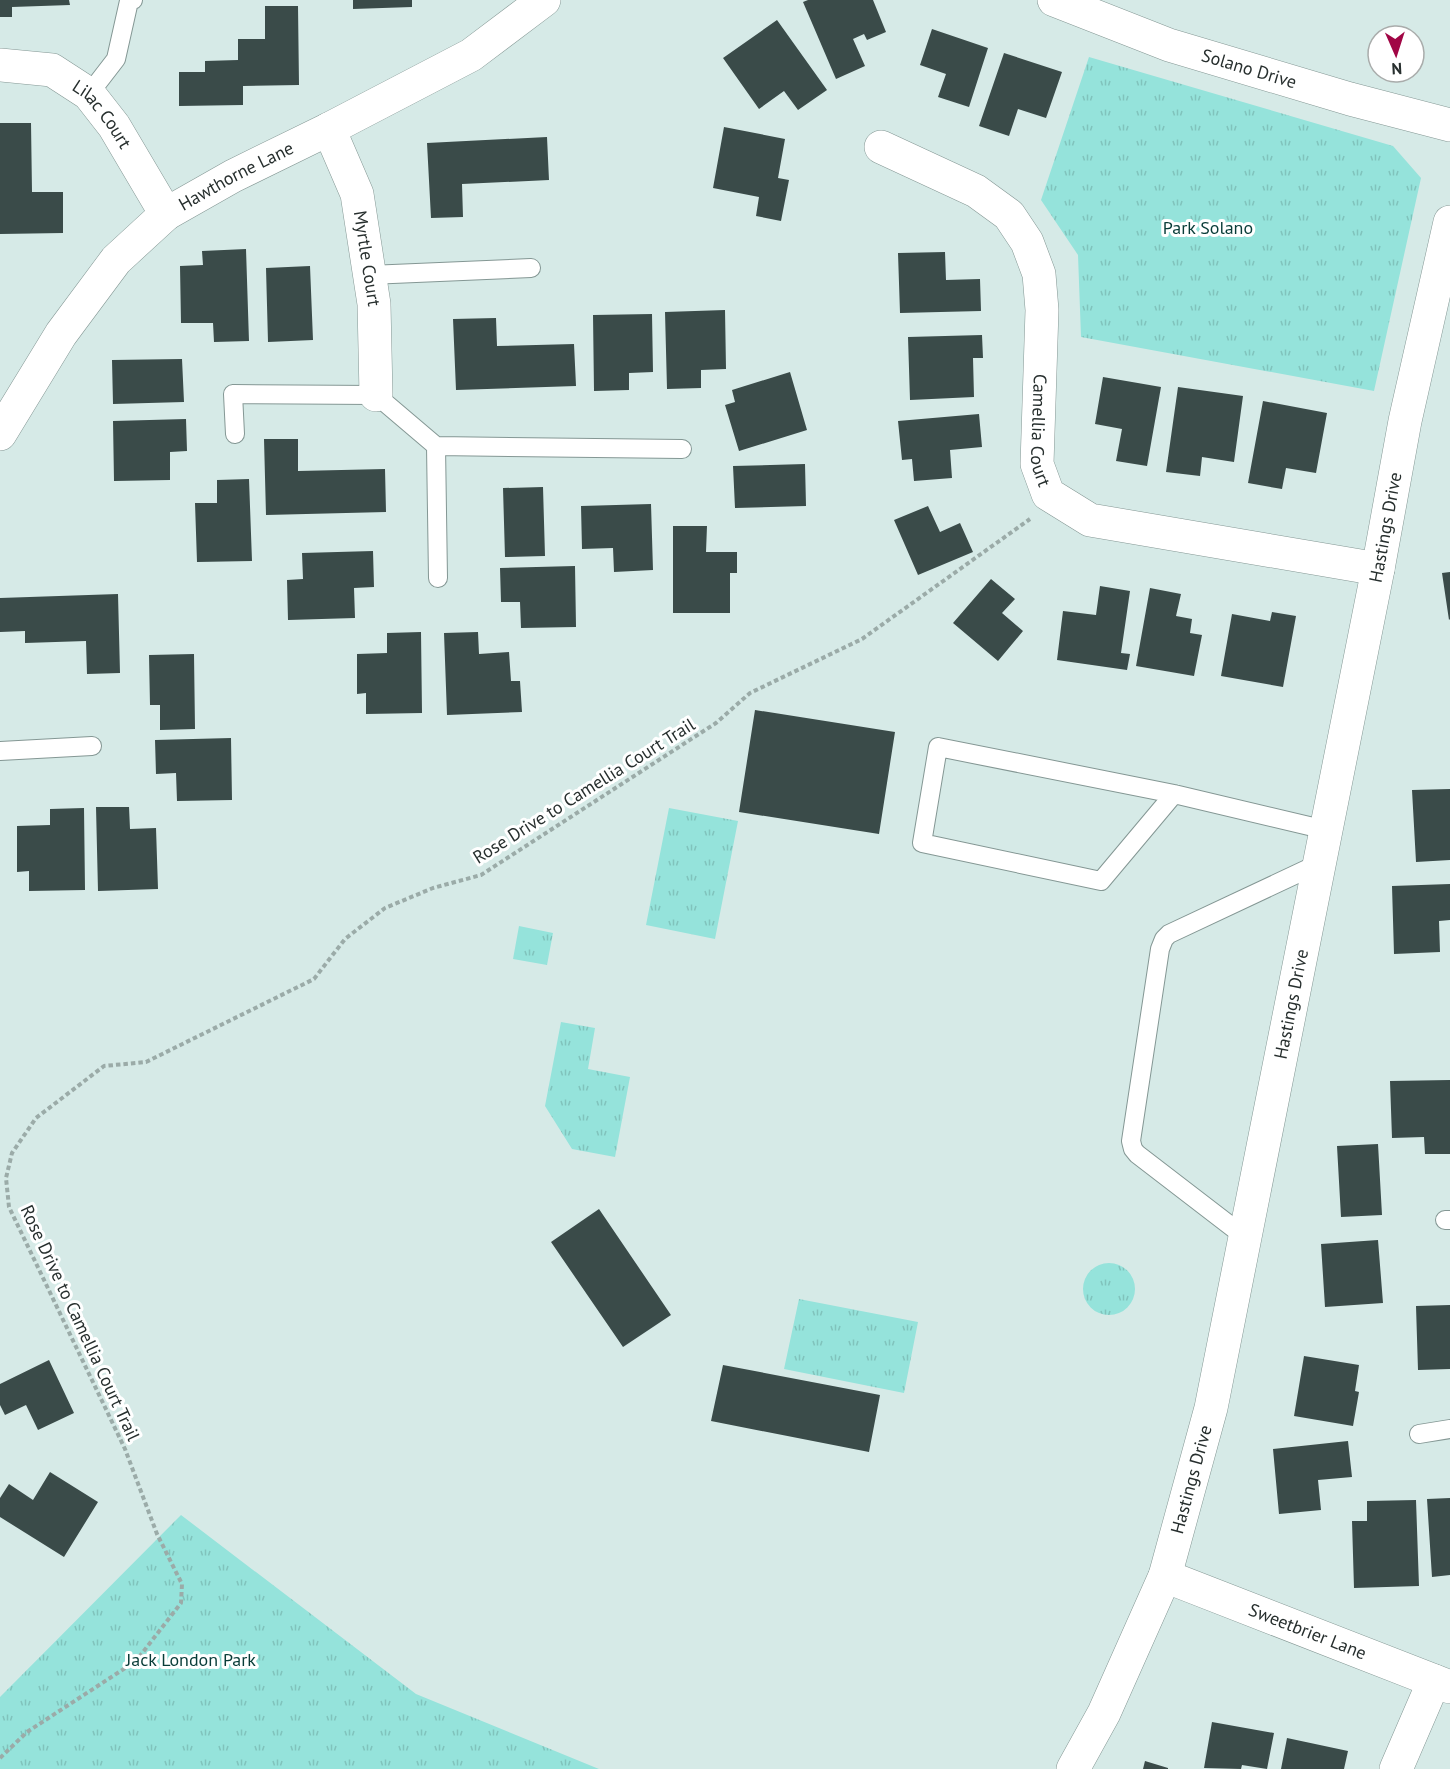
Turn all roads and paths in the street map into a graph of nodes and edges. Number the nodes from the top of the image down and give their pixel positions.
1 (130, 0) edge
2 (544, 0) edge
3 (1054, 0) edge
4 (0, 64) edge
5 (89, 94) junction
6 (1450, 125) edge
7 (329, 129) junction
8 (881, 147) dead end
9 (166, 214) junction
10 (1450, 222) edge
11 (531, 268) dead end
12 (369, 275) junction
13 (376, 395) junction
14 (0, 434) edge
15 (235, 434) dead end
16 (436, 446) junction
17 (682, 449) dead end
18 (1058, 500) junction
19 (1378, 569) junction
20 (438, 578) dead end
21 (92, 746) dead end
22 (0, 751) edge
23 (1174, 794) junction
24 (1326, 830) junction
25 (1318, 864) junction
26 (1245, 1237) junction
27 (1450, 1429) edge
28 (1419, 1434) dead end
29 (1165, 1576) junction
30 (1442, 1684) edge
31 (0, 1758) edge
32 (1073, 1769) edge
33 (1396, 1769) edge

1 - 5 lane
2 - 7 street, Hawthorne Lane
3 - 6 street, Solano Drive
4 - 5 street, Lilac Court
5 - 9 street, Lilac Court
7 - 9 street, Hawthorne Lane
7 - 12 street, Myrtle Court
8 - 18 street, Camellia Court
9 - 14 street, Hawthorne Lane
10 - 19 street, Hastings Drive
11 - 12 lane
12 - 13 street, Myrtle Court
13 - 15 lane
13 - 16 lane
16 - 17 lane
16 - 20 lane
18 - 19 street, Camellia Court
18 - 31 path, Rose Drive to Camellia Court Trail
19 - 24 street, Hastings Drive
21 - 22 lane
23 - 23 lane
23 - 24 lane
24 - 25 street, Hastings Drive
25 - 26 street, Hastings Drive
25 - 26 lane
26 - 29 street, Hastings Drive
27 - 28 lane
29 - 30 street, Sweetbrier Lane
29 - 32 street, Hastings Drive
30 - 33 street

